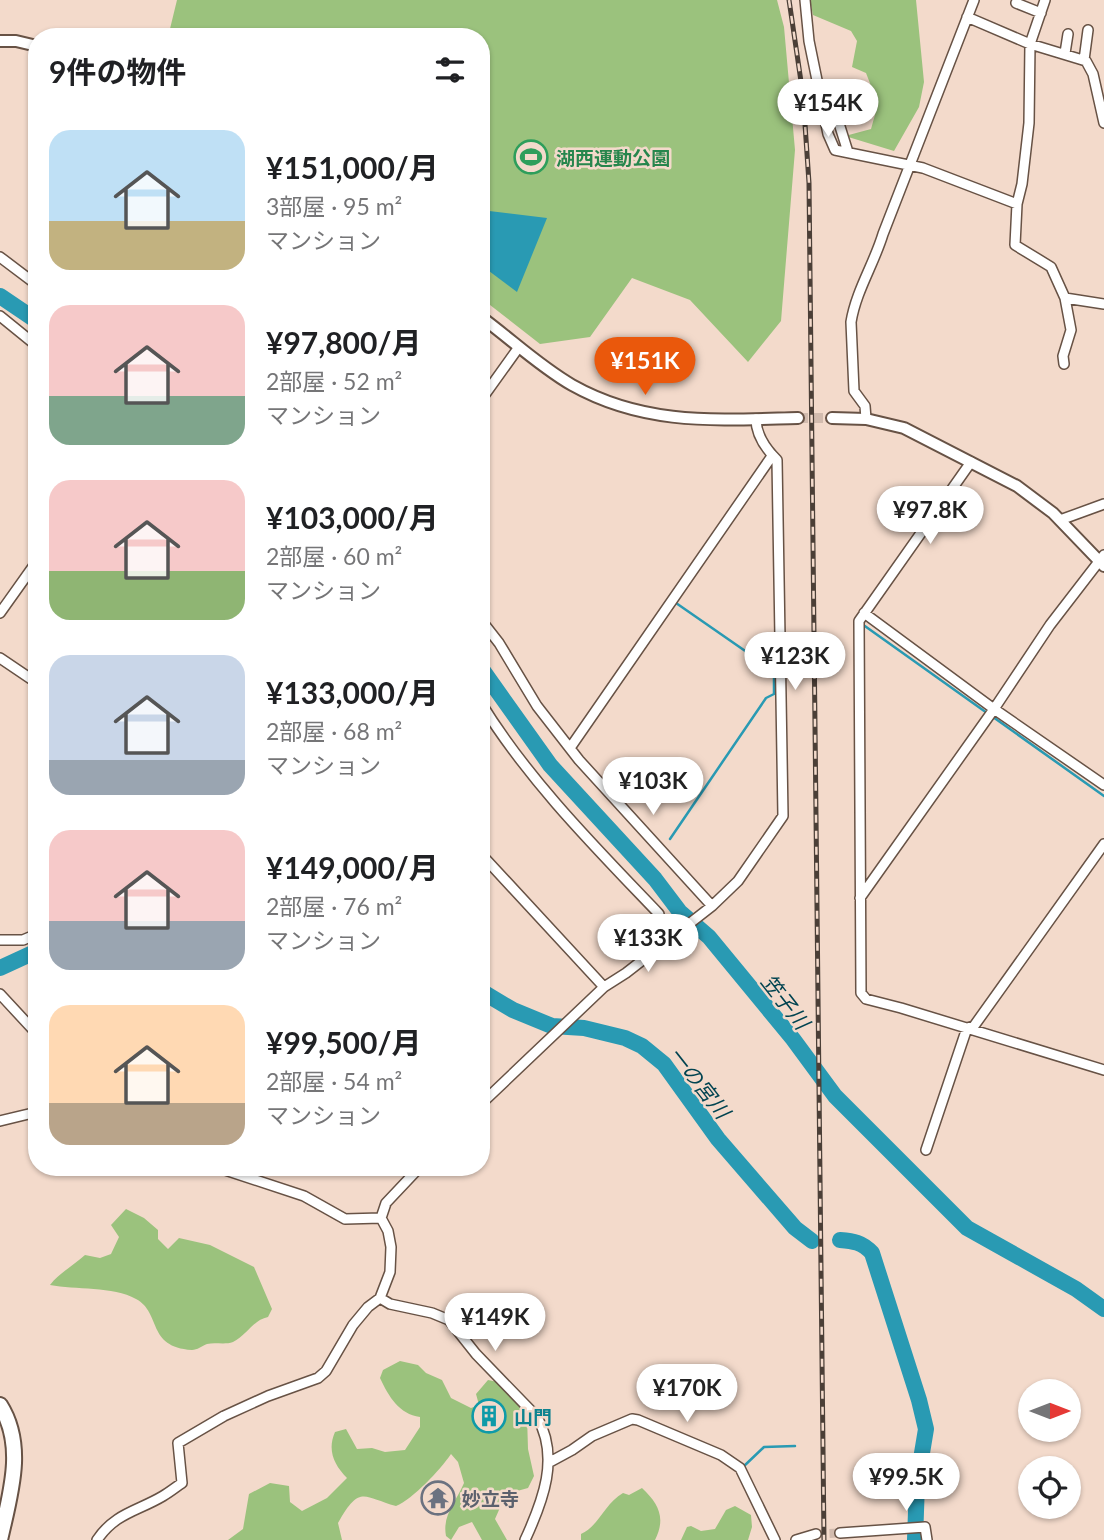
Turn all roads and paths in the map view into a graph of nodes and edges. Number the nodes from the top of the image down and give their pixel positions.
1 (805, 0) edge
2 (974, 0) edge
3 (1045, 0) edge
4 (1016, 3) dead end
5 (1041, 13) junction
6 (967, 17) junction
7 (1088, 30) dead end
8 (1068, 34) dead end
9 (0, 41) edge
10 (28, 44) edge
11 (1030, 44) junction
12 (1065, 53) junction
13 (1084, 60) junction
14 (837, 117) dead end
15 (1104, 123) edge
16 (848, 152) junction
17 (910, 164) junction
18 (1017, 204) junction
19 (0, 257) edge
20 (28, 278) edge
21 (1065, 298) junction
22 (1104, 304) edge
23 (0, 316) edge
24 (490, 324) edge
25 (28, 339) edge
26 (519, 346) junction
27 (1064, 364) dead end
28 (490, 387) edge
29 (798, 418) tunnel mouth
30 (832, 418) tunnel mouth
31 (756, 419) junction
32 (866, 419) junction
33 (772, 456) junction
34 (971, 461) junction
35 (1104, 504) edge
36 (1060, 520) junction
37 (1102, 561) edge
38 (28, 574) edge
39 (0, 613) edge
40 (864, 613) junction
41 (490, 632) edge
42 (0, 658) edge
43 (28, 677) edge
44 (994, 709) junction
45 (490, 716) edge
46 (570, 748) junction
47 (1104, 785) edge
48 (1104, 844) edge
49 (490, 864) edge
50 (859, 899) junction
51 (712, 906) junction
52 (659, 914) dead end
53 (28, 938) edge
54 (0, 940) edge
55 (604, 986) junction
56 (0, 994) edge
57 (28, 1024) edge
58 (967, 1028) junction
59 (1104, 1070) edge
60 (490, 1095) edge
61 (28, 1113) edge
62 (0, 1121) edge
63 (926, 1150) dead end
64 (243, 1176) edge
65 (412, 1176) edge
66 (381, 1218) junction
67 (380, 1298) junction
68 (0, 1405) edge
69 (548, 1463) junction
70 (840, 1533) dead end
71 (816, 1534) dead end
72 (890, 1535) edge
73 (801, 1539) edge
74 (0, 1540) edge
75 (97, 1540) edge
76 (525, 1540) edge
77 (775, 1540) edge
78 (927, 1540) edge

1 - 16 street
2 - 6 street
3 - 5 street
4 - 5 street
5 - 11 street
6 - 11 street
6 - 17 street
7 - 13 street
8 - 12 street
9 - 10 street
11 - 12 street
11 - 18 street
12 - 13 street
13 - 15 street
14 - 16 street
16 - 17 street
17 - 18 street
17 - 32 street
18 - 21 street
19 - 20 street
21 - 22 street
21 - 27 street
23 - 25 street
24 - 26 street
26 - 28 street
26 - 31 street
29 - 31 street
30 - 32 street
31 - 33 street
32 - 34 street
33 - 46 street
33 - 51 street
34 - 36 street
34 - 40 street
35 - 36 street
36 - 37 street
37 - 44 street
38 - 39 street
40 - 44 street
40 - 50 street
41 - 46 street
42 - 43 street
44 - 47 street
44 - 50 street
45 - 52 street
46 - 51 street
48 - 58 street
49 - 55 street
50 - 58 street
51 - 55 street
53 - 54 street
55 - 60 street
56 - 57 street
58 - 59 street
58 - 63 street
61 - 62 street
64 - 66 street
65 - 66 street
66 - 67 street
67 - 69 street
67 - 75 street
68 - 74 main road
69 - 76 street
69 - 77 street
70 - 72 street
71 - 73 street
72 - 78 street

